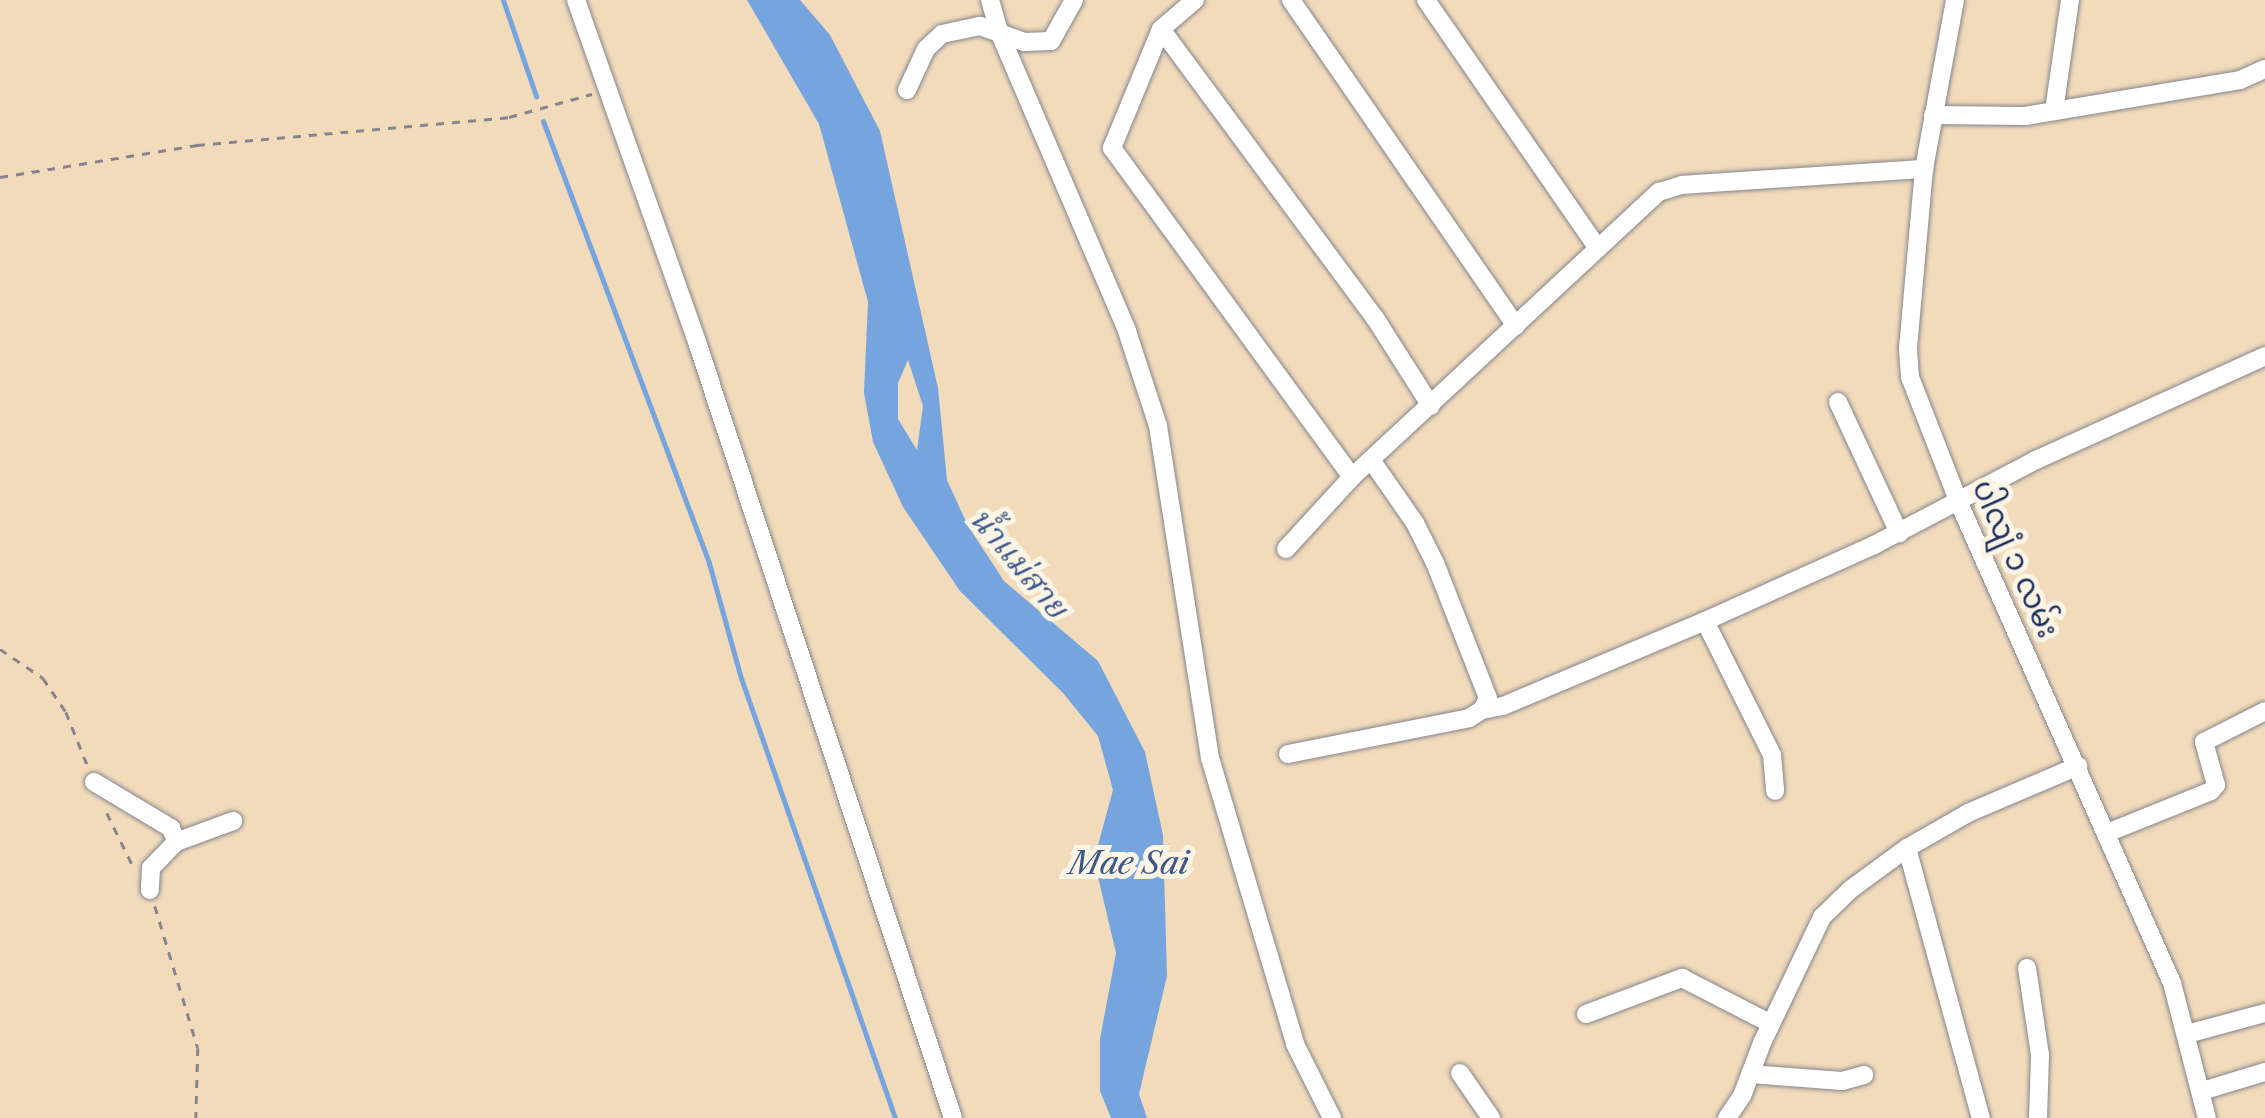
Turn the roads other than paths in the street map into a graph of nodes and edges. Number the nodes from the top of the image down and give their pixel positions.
1 (576, 0) edge
2 (990, 0) edge
3 (1074, 0) edge
4 (1195, 0) edge
5 (1292, 0) edge
6 (1426, 0) edge
7 (1955, 0) edge
8 (2070, 0) edge
9 (1161, 29) junction
10 (1000, 34) junction
11 (2265, 69) edge
12 (907, 90) dead end
13 (2054, 111) junction
14 (1933, 115) junction
15 (1924, 169) junction
16 (1598, 248) junction
17 (1516, 326) junction
18 (2265, 356) edge
19 (1838, 402) dead end
20 (1431, 406) junction
21 (1370, 460) junction
22 (1352, 477) junction
23 (1959, 502) junction
24 (1899, 532) junction
25 (1286, 549) dead end
26 (1705, 621) junction
27 (1482, 710) junction
28 (2265, 711) edge
29 (1288, 754) dead end
30 (2078, 766) junction
31 (94, 782) road end
32 (1775, 791) dead end
33 (234, 821) dead end
34 (2106, 833) junction
35 (176, 842) junction
36 (1907, 848) junction
37 (150, 890) road end
38 (2027, 968) dead end
39 (2265, 1013) edge
40 (1586, 1014) dead end
41 (1771, 1024) junction
42 (2186, 1034) junction
43 (2265, 1072) edge
44 (1460, 1073) dead end
45 (1750, 1074) junction
46 (1864, 1075) dead end
47 (2202, 1091) junction
48 (953, 1118) edge
49 (1332, 1118) edge
50 (1491, 1118) edge
51 (1729, 1118) edge
52 (1982, 1118) edge
53 (2038, 1118) edge
54 (2207, 1118) edge

1 - 48 street
2 - 10 street
3 - 10 street
4 - 9 street
5 - 17 street
6 - 16 street
7 - 14 street, ပါလျံ ၁ လမ်း
8 - 13 street
9 - 20 street
9 - 22 street
10 - 12 street
10 - 49 street
11 - 13 street
13 - 14 street
14 - 15 street, ပါလျံ ၁ လမ်း
15 - 16 street
15 - 23 street, ပါလျံ ၁ လမ်း
16 - 17 street
17 - 20 street
18 - 23 street
19 - 24 street
20 - 21 street
21 - 22 street
21 - 27 street
22 - 25 street
23 - 24 street
23 - 30 street, ပါလျံ ၁ လမ်း
24 - 26 street
26 - 27 street
26 - 32 street
27 - 29 street
28 - 34 street
30 - 34 street, ပါလျံ ၁ လမ်း
30 - 36 street
31 - 35 street
33 - 35 street
34 - 42 street, ပါလျံ ၁ လမ်း
35 - 37 street
36 - 41 street
36 - 52 street
38 - 53 street
39 - 42 street
40 - 41 street
41 - 45 street
42 - 47 street, ပါလျံ ၁ လမ်း
43 - 47 street
44 - 50 street
45 - 46 street
45 - 51 street
47 - 54 street, ပါလျံ ၁ လမ်း

